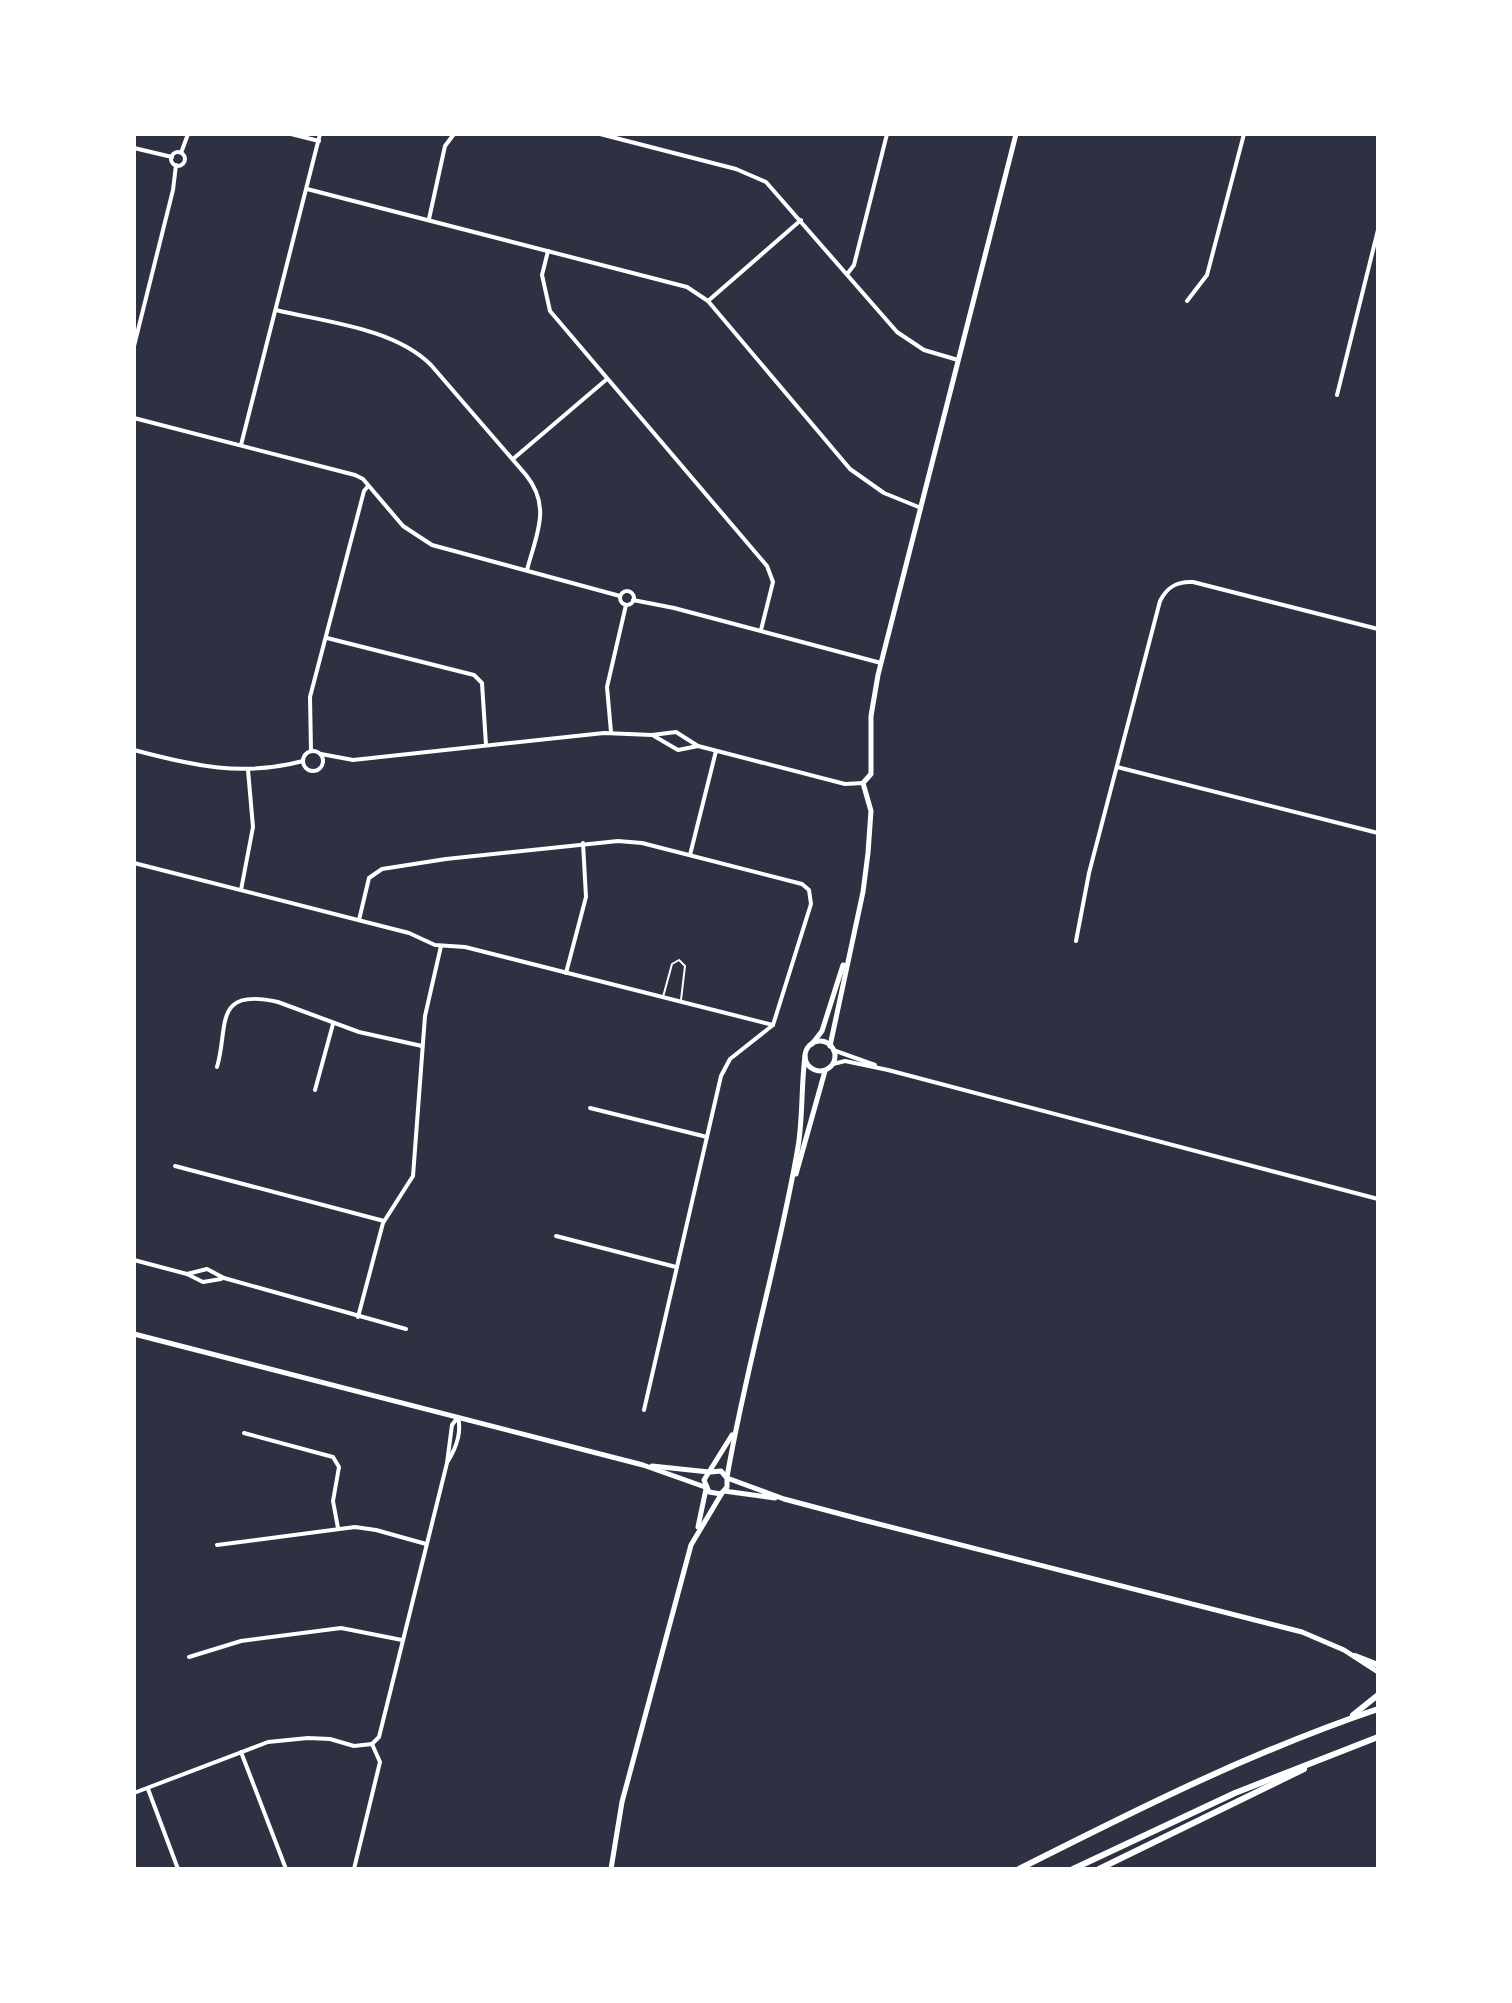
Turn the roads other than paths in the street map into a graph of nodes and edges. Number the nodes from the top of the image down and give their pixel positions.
1 (188, 134) edge
2 (291, 134) edge
3 (320, 134) edge
4 (454, 134) edge
5 (600, 134) edge
6 (887, 134) edge
7 (1016, 134) edge
8 (1244, 134) edge
9 (319, 141) junction
10 (134, 148) edge
11 (181, 153) junction
12 (172, 157) junction
13 (176, 165) junction
14 (307, 189) junction
15 (429, 220) junction
16 (801, 220) junction
17 (1378, 230) edge
18 (548, 251) junction
19 (847, 274) junction
20 (708, 301) junction
21 (1187, 301) dead end
22 (276, 310) junction
23 (134, 346) edge
24 (958, 360) junction
25 (607, 379) junction
26 (1337, 395) dead end
27 (134, 418) edge
28 (241, 445) junction
29 (513, 459) junction
30 (368, 486) junction
31 (921, 508) junction
32 (527, 571) junction
33 (620, 596) junction
34 (633, 600) junction
35 (626, 605) junction
36 (1378, 629) edge
37 (761, 630) junction
38 (325, 638) junction
39 (881, 663) junction
40 (611, 733) junction
41 (652, 735) junction
42 (486, 745) junction
43 (698, 746) junction
44 (134, 750) edge
45 (311, 751) junction
46 (716, 751) junction
47 (321, 754) junction
48 (339, 759) junction
49 (303, 761) junction
50 (322, 765) junction
51 (1116, 767) junction
52 (248, 770) junction
53 (863, 783) junction
54 (1378, 833) edge
55 (583, 843) junction
56 (690, 855) junction
57 (134, 863) edge
58 (241, 890) junction
59 (359, 920) junction
60 (852, 938) junction
61 (1076, 941) dead end
62 (441, 946) junction
63 (566, 973) junction
64 (663, 998) junction
65 (680, 1003) junction
66 (333, 1024) junction
67 (773, 1025) junction
68 (812, 1044) junction
69 (422, 1046) junction
70 (832, 1048) junction
71 (805, 1056) junction
72 (833, 1064) junction
73 (217, 1067) dead end
74 (888, 1070) junction
75 (825, 1071) junction
76 (315, 1090) dead end
77 (590, 1108) dead end
78 (707, 1137) junction
79 (175, 1166) dead end
80 (789, 1194) junction
81 (1378, 1199) edge
82 (384, 1221) junction
83 (556, 1236) dead end
84 (134, 1260) edge
85 (676, 1267) junction
86 (187, 1274) junction
87 (224, 1278) junction
88 (358, 1317) junction
89 (406, 1329) dead end
90 (134, 1334) edge
91 (644, 1410) dead end
92 (458, 1417) junction
93 (735, 1431) junction
94 (244, 1433) dead end
95 (447, 1463) junction
96 (643, 1465) junction
97 (710, 1472) junction
98 (727, 1477) junction
99 (705, 1488) junction
100 (723, 1492) junction
101 (784, 1499) junction
102 (338, 1528) junction
103 (697, 1531) junction
104 (426, 1544) junction
105 (217, 1545) dead end
106 (402, 1640) junction
107 (1355, 1656) junction
108 (189, 1657) dead end
109 (1378, 1665) edge
110 (1378, 1672) edge
111 (1378, 1695) edge
112 (1378, 1709) edge
113 (1347, 1720) junction
114 (1378, 1737) edge
115 (372, 1744) junction
116 (241, 1752) junction
117 (1314, 1762) junction
118 (148, 1788) junction
119 (134, 1793) edge
120 (178, 1869) edge
121 (286, 1869) edge
122 (354, 1869) edge
123 (611, 1869) edge
124 (1019, 1869) edge
125 (1073, 1869) edge
126 (1099, 1869) edge

1 - 11 street
2 - 9 street
3 - 9 street
4 - 15 street
5 - 16 street
6 - 19 street
7 - 24 street
8 - 21 street
9 - 14 street
10 - 12 street
11 - 12 street
11 - 13 street
12 - 13 street
13 - 23 street
14 - 15 street
14 - 22 street
15 - 18 street
16 - 19 street
16 - 20 street
17 - 26 street
18 - 20 street
18 - 25 street
19 - 24 street
20 - 31 street
22 - 28 street
22 - 29 street
24 - 31 street
25 - 29 street
25 - 37 street
27 - 28 street
28 - 30 street
29 - 32 street
30 - 32 street
30 - 38 street
31 - 39 street
32 - 33 street
33 - 34 street
33 - 35 street
34 - 35 street
34 - 37 street
35 - 40 street
36 - 51 street
37 - 39 street
38 - 42 street
38 - 45 street
39 - 53 street
40 - 41 street
40 - 42 street
41 - 43 street
41 - 43 street
42 - 48 street
43 - 46 street
44 - 52 street
45 - 47 street
45 - 49 street
46 - 53 street
46 - 56 street
47 - 48 street
47 - 50 street
48 - 50 street
49 - 50 street
49 - 52 street
51 - 54 street
51 - 61 street
52 - 58 street
53 - 60 street
55 - 56 street
55 - 59 street
55 - 63 street
56 - 67 street
57 - 58 street
58 - 59 street
59 - 62 street
60 - 68 street
60 - 70 street
62 - 63 street
62 - 69 street
63 - 64 street
64 - 65 street
64 - 65 lane
65 - 67 street
66 - 69 street
66 - 73 street
66 - 76 street
67 - 78 street
68 - 70 street
68 - 71 street
69 - 82 street
70 - 72 street
70 - 74 street
71 - 75 street
71 - 80 street
72 - 74 street
72 - 75 street
74 - 81 street
75 - 80 street
77 - 78 street
78 - 85 street
79 - 82 street
80 - 93 street
82 - 88 street
83 - 85 street
84 - 86 street
85 - 91 street
86 - 87 street
86 - 87 street
87 - 88 street
88 - 89 street
90 - 92 street
92 - 95 street
92 - 95 street
92 - 96 street
93 - 97 street
93 - 98 street
94 - 102 street
95 - 104 street
96 - 97 street
96 - 99 street
97 - 98 street
97 - 99 street
98 - 100 street
98 - 101 street
99 - 100 street
99 - 103 street
100 - 101 street
100 - 103 street
101 - 107 street
102 - 104 street
102 - 105 street
103 - 123 street
104 - 106 street
106 - 108 street
106 - 115 street
107 - 109 highway
107 - 110 street
111 - 113 highway
112 - 113 highway
113 - 124 highway
114 - 117 highway
115 - 116 street
115 - 122 street
116 - 118 street
116 - 121 street
117 - 125 highway
117 - 126 highway
118 - 119 street
118 - 120 street

